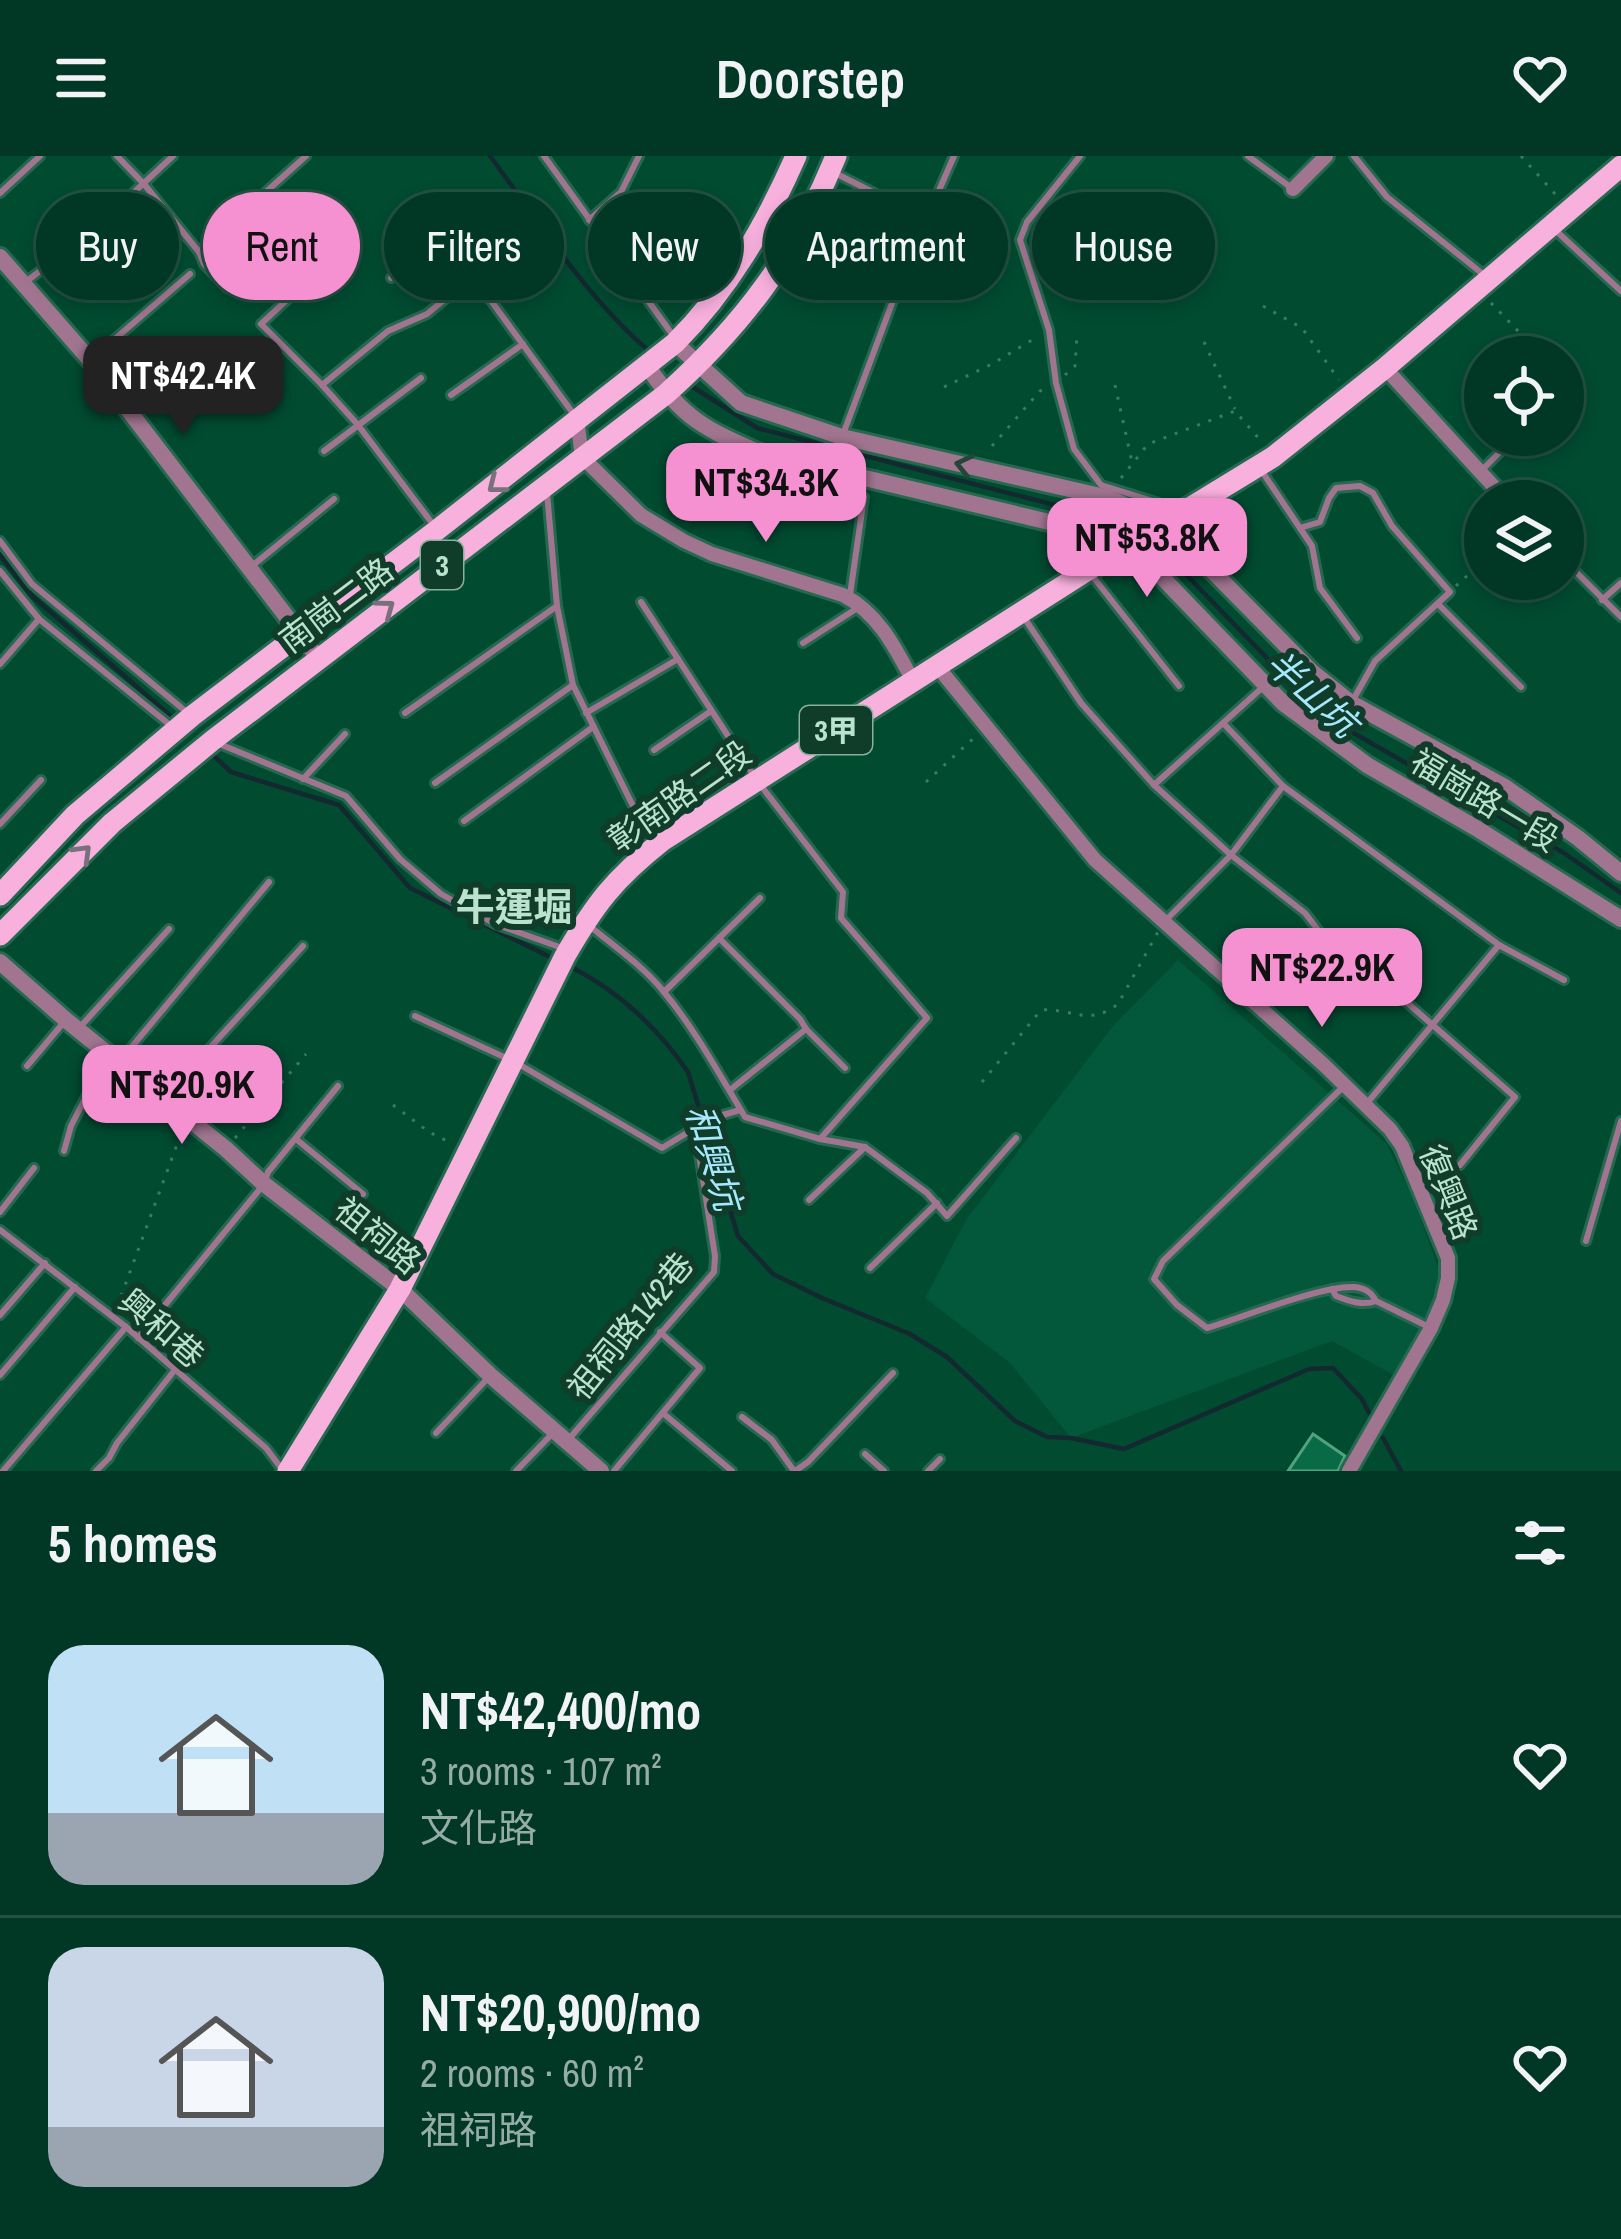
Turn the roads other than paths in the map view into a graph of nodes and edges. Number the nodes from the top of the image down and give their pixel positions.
1 (40, 156) edge
2 (117, 156) edge
3 (172, 156) edge
4 (306, 156) edge
5 (544, 156) edge
6 (639, 156) edge
7 (954, 156) edge
8 (1079, 156) edge
9 (1248, 156) edge
10 (1326, 156) edge
11 (1354, 156) edge
12 (794, 157) edge
13 (833, 163) edge
14 (1621, 166) edge
15 (144, 184) junction
16 (1293, 189) joint
17 (621, 192) edge
18 (881, 192) edge
19 (938, 192) edge
20 (0, 193) edge
21 (588, 217) edge
22 (1551, 226) junction
23 (199, 252) junction
24 (0, 257) edge
25 (203, 262) edge
26 (190, 274) dead end
27 (24, 283) junction
28 (1483, 284) junction
29 (1621, 291) edge
30 (287, 300) edge
31 (444, 300) edge
32 (491, 300) edge
33 (647, 300) edge
34 (893, 300) edge
35 (523, 344) junction
36 (675, 344) junction
37 (90, 360) junction
38 (698, 365) junction
39 (648, 367) junction
40 (1385, 368) junction
41 (421, 378) dead end
42 (322, 385) junction
43 (666, 394) junction
44 (451, 395) dead end
45 (578, 419) junction
46 (358, 425) junction
47 (842, 436) junction
48 (325, 451) dead end
49 (535, 454) junction
50 (1495, 456) edge
51 (582, 457) junction
52 (1266, 462) junction
53 (727, 463) dead end
54 (1479, 472) junction
55 (1487, 480) edge
56 (547, 486) junction
57 (334, 499) dead end
58 (1300, 528) junction
59 (437, 530) junction
60 (1147, 534) junction
61 (0, 541) edge
62 (249, 568) junction
63 (1088, 570) junction
64 (0, 571) edge
65 (1584, 581) edge
66 (1621, 583) edge
67 (1602, 600) junction
68 (641, 602) dead end
69 (856, 602) junction
70 (1438, 604) junction
71 (557, 606) junction
72 (1021, 613) junction
73 (1621, 617) edge
74 (39, 619) junction
75 (300, 635) junction
76 (1357, 638) dead end
77 (803, 643) dead end
78 (678, 658) junction
79 (320, 659) junction
80 (0, 664) edge
81 (937, 666) junction
82 (914, 681) junction
83 (573, 685) junction
84 (1266, 685) junction
85 (1179, 686) dead end
86 (1521, 687) dead end
87 (1352, 703) junction
88 (711, 711) junction
89 (405, 713) dead end
90 (586, 713) junction
91 (184, 723) junction
92 (1223, 723) junction
93 (593, 727) junction
94 (345, 734) dead end
95 (213, 740) junction
96 (654, 750) dead end
97 (303, 779) junction
98 (41, 780) dead end
99 (757, 781) junction
100 (435, 783) dead end
101 (1154, 785) junction
102 (1283, 786) junction
103 (464, 821) dead end
104 (0, 824) edge
105 (662, 842) junction
106 (1231, 855) junction
107 (1621, 873) edge
108 (269, 882) dead end
109 (0, 895) edge
110 (760, 898) dead end
111 (1621, 919) edge
112 (585, 922) junction
113 (1163, 923) junction
114 (169, 929) dead end
115 (0, 935) edge
116 (719, 938) junction
117 (1324, 938) dead end
118 (1499, 945) junction
119 (304, 946) dead end
120 (564, 958) junction
121 (0, 962) edge
122 (1380, 979) dead end
123 (1564, 980) dead end
124 (664, 992) junction
125 (415, 1016) dead end
126 (72, 1024) junction
127 (1432, 1025) junction
128 (806, 1029) junction
129 (120, 1061) junction
130 (514, 1062) junction
131 (27, 1066) dead end
132 (844, 1068) dead end
133 (1345, 1084) junction
134 (338, 1086) dead end
135 (730, 1090) junction
136 (163, 1099) junction
137 (1366, 1105) junction
138 (740, 1110) junction
139 (717, 1116) junction
140 (1621, 1121) edge
141 (697, 1125) junction
142 (1016, 1138) dead end
143 (296, 1139) junction
144 (820, 1139) junction
145 (865, 1147) junction
146 (64, 1151) dead end
147 (1460, 1165) dead end
148 (34, 1168) dead end
149 (730, 1176) dead end
150 (264, 1184) junction
151 (363, 1194) dead end
152 (809, 1200) dead end
153 (937, 1203) junction
154 (0, 1212) edge
155 (0, 1230) edge
156 (1586, 1241) dead end
157 (46, 1263) junction
158 (870, 1268) dead end
159 (75, 1287) junction
160 (400, 1289) junction
161 (1332, 1289) junction
162 (1376, 1301) junction
163 (0, 1315) edge
164 (126, 1327) junction
165 (1431, 1328) junction
166 (660, 1332) junction
167 (138, 1338) junction
168 (174, 1371) junction
169 (893, 1373) dead end
170 (0, 1375) edge
171 (491, 1376) junction
172 (664, 1414) junction
173 (742, 1417) dead end
174 (436, 1433) dead end
175 (561, 1437) junction
176 (866, 1454) dead end
177 (940, 1459) dead end
178 (1, 1471) edge
179 (96, 1471) edge
180 (286, 1471) edge
181 (516, 1471) edge
182 (601, 1471) edge
183 (614, 1471) edge
184 (732, 1471) edge
185 (795, 1471) edge
186 (884, 1471) edge
187 (928, 1471) edge
188 (1349, 1471) edge

1 - 20 lane
2 - 15 lane
3 - 15 lane
4 - 23 lane
5 - 21 lane
6 - 17 lane
7 - 19 lane
8 - 60 lane
9 - 16 lane
10 - 16 street
11 - 28 lane
12 - 36 main road, 南崗二路 / 3
13 - 18 lane
13 - 38 main road, 南崗二路 / 3
14 - 22 main road, 彰南路二段 / 3甲
15 - 23 lane
15 - 27 lane
22 - 28 main road, 彰南路二段 / 3甲
22 - 29 lane
23 - 25 lane
24 - 27 street
26 - 37 lane
27 - 37 street
28 - 40 main road, 彰南路二段 / 3甲
30 - 42 lane
31 - 42 lane
32 - 35 lane
33 - 36 lane
34 - 47 lane
35 - 44 lane
35 - 45 lane
36 - 38 street, 福崗路一段
36 - 39 main road, 南崗二路 / 3
37 - 62 street
38 - 43 main road, 南崗二路 / 3
38 - 47 street, 福崗路一段
39 - 43 street, 福崗路一段
39 - 45 main road, 南崗二路 / 3
40 - 52 main road, 彰南路二段 / 3甲
40 - 54 street
41 - 46 lane
42 - 46 lane
43 - 51 main road, 南崗二路 / 3
43 - 60 street, 福崗路一段
45 - 49 main road, 南崗二路 / 3
45 - 51 street
46 - 48 lane
46 - 59 lane
60 -> 47 street, 福崗路一段
49 - 56 lane
49 -> 59 main road, 南崗二路 / 3
50 - 54 lane
51 - 56 main road, 南崗二路 / 3
51 - 69 street
52 - 58 lane
52 - 60 main road, 彰南路二段 / 3甲
53 - 69 lane
54 - 55 street
56 - 71 lane
79 -> 56 main road, 南崗二路 / 3
57 - 62 lane
58 - 70 lane
58 - 76 lane
59 - 75 main road, 南崗二路 / 3
60 - 63 main road, 彰南路二段 / 3甲
60 - 84 street, 福崗路一段
60 - 87 street, 福崗路一段
61 - 91 lane
62 - 75 street
63 - 72 main road, 彰南路二段 / 3甲
63 - 85 lane
64 - 74 lane
65 - 67 lane
66 - 67 lane
67 - 73 lane
68 - 78 lane
69 - 77 lane
69 - 82 street
70 - 86 lane
70 - 87 lane
71 - 83 lane
71 - 89 lane
72 - 81 main road, 彰南路二段 / 3甲
72 - 101 lane
74 - 80 lane
74 - 91 lane
75 - 79 street
75 - 91 main road, 南崗二路 / 3
78 - 88 lane
78 - 90 lane
79 - 95 main road, 南崗二路 / 3
81 - 82 main road, 彰南路二段 / 3甲
81 - 113 street, 復興路
82 - 99 main road, 彰南路二段 / 3甲
83 - 90 lane
83 - 100 lane
84 - 92 lane
84 - 111 street, 福崗路一段
87 - 107 street, 福崗路一段
88 - 96 lane
88 - 99 lane
90 - 93 lane
91 - 109 main road, 南崗二路 / 3
92 - 101 lane
92 - 102 lane
93 - 103 lane
93 - 105 lane
94 - 97 lane
95 - 97 lane
115 -> 95 main road, 南崗二路 / 3
97 - 120 lane
98 - 104 lane
99 - 105 main road, 彰南路二段 / 3甲
99 - 144 lane
101 - 106 lane
102 - 106 lane
102 - 118 lane
105 - 112 main road, 彰南路二段 / 3甲
106 - 113 lane
106 - 117 lane
108 - 129 lane
110 - 116 lane
112 - 120 main road, 彰南路二段 / 3甲
112 - 124 lane
113 - 133 street, 復興路
114 - 126 lane
116 - 124 lane
116 - 128 lane
118 - 123 lane
118 - 127 lane
119 - 136 lane
120 - 130 main road, 彰南路二段 / 3甲
121 - 126 street, 祖祠路
122 - 127 lane
124 - 135 lane
125 - 130 lane
126 - 129 street, 祖祠路
126 - 131 lane
127 - 137 lane
127 - 147 lane
128 - 132 lane
128 - 135 lane
129 - 136 street, 祖祠路
129 - 146 lane
130 - 141 lane
130 - 160 main road, 彰南路二段 / 3甲
133 - 137 street, 復興路
133 - 161 lane
134 - 143 lane
135 - 138 lane
136 - 150 street, 祖祠路
137 - 165 street, 復興路
138 - 139 lane
138 - 144 lane
139 - 141 lane
139 - 149 lane
140 - 156 lane
141 - 166 lane, 祖祠路142巷
142 - 153 lane
143 - 150 lane
143 - 151 lane
144 - 145 lane
145 - 152 lane
145 - 153 lane
148 - 154 lane
150 - 160 street, 祖祠路
150 - 167 lane
153 - 158 lane
155 - 157 lane, 興和巷
157 - 159 lane, 興和巷
157 - 163 lane
159 - 164 lane, 興和巷
159 - 170 lane
160 - 171 street, 祖祠路
160 - 180 main road, 彰南路二段 / 3甲
161 - 162 lane
161 - 162 lane
162 - 165 lane
164 - 167 lane, 興和巷
164 - 178 lane
165 - 188 street, 復興路
166 - 172 lane
166 - 175 lane, 祖祠路142巷
167 - 168 lane, 興和巷
168 - 179 lane
168 - 180 lane, 興和巷
169 - 185 lane
171 - 174 lane
171 - 175 street, 祖祠路
172 - 183 lane
172 - 184 lane
173 - 185 lane
175 - 181 lane, 祖祠路142巷
175 - 182 street, 祖祠路
176 - 186 lane
177 - 187 lane

